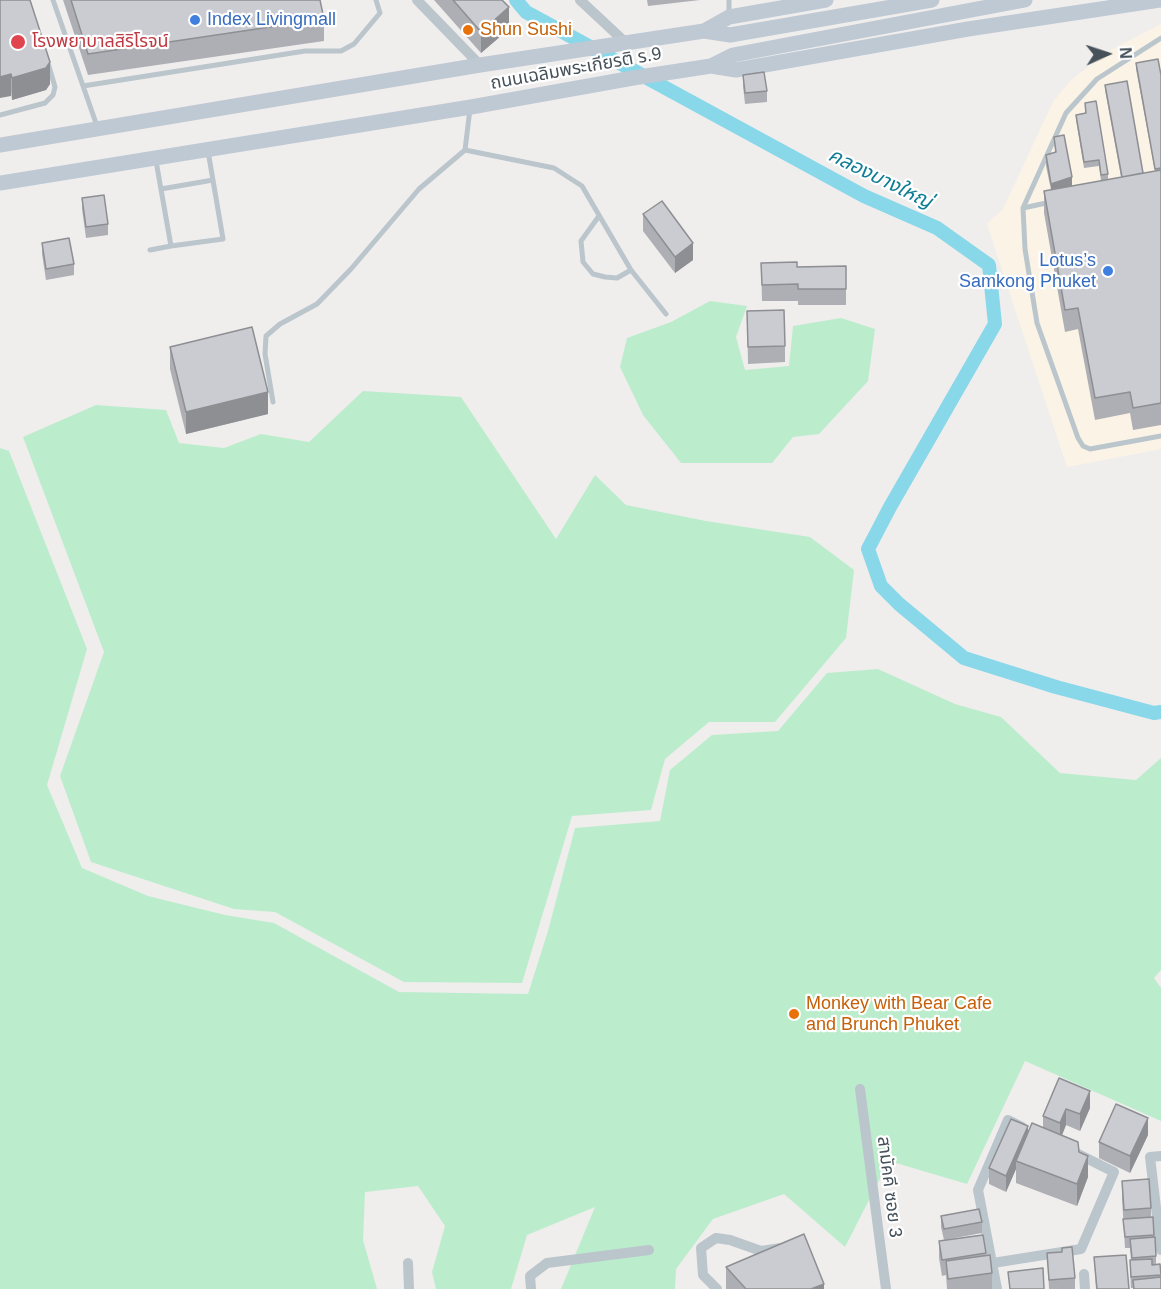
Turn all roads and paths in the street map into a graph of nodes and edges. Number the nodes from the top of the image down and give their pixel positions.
1 (53, 0) edge
2 (376, 0) edge
3 (417, 0) edge
4 (580, 0) edge
5 (729, 0) edge
6 (826, 0) edge
7 (932, 0) edge
8 (1025, 0) edge
9 (1160, 0) edge
10 (729, 17) junction
11 (705, 31) junction
12 (1161, 38) edge
13 (625, 42) junction
14 (45, 55) edge
15 (480, 65) junction
16 (711, 66) junction
17 (83, 86) junction
18 (471, 107) junction
19 (0, 114) edge
20 (98, 128) junction
21 (0, 145) edge
22 (208, 150) junction
23 (465, 150) junction
24 (156, 158) junction
25 (213, 180) junction
26 (0, 183) edge
27 (161, 189) junction
28 (1059, 200) edge
29 (1023, 208) junction
30 (599, 216) junction
31 (171, 246) junction
32 (150, 250) dead end
33 (631, 270) junction
34 (666, 314) dead end
35 (273, 402) dead end
36 (1161, 436) edge
37 (860, 1089) dead end
38 (1029, 1130) edge
39 (1061, 1146) edge
40 (1155, 1157) edge
41 (792, 1243) edge
42 (649, 1250) dead end
43 (1161, 1250) edge
44 (408, 1263) dead end
45 (993, 1263) junction
46 (1084, 1274) dead end
47 (409, 1289) edge
48 (531, 1289) edge
49 (717, 1289) edge
50 (886, 1289) edge
51 (997, 1289) edge
52 (1085, 1289) edge

1 - 17 lane
2 - 17 lane
3 - 15 street
4 - 13 street
5 - 10 lane
6 - 10 main road, ถนนเฉลิมพระเกียรติ ร.9
7 - 11 main road
8 - 16 main road
9 - 16 main road, ถนนเฉลิมพระเกียรติ ร.9
10 - 11 main road, ถนนเฉลิมพระเกียรติ ร.9
11 - 13 main road, ถนนเฉลิมพระเกียรติ ร.9
12 - 29 lane
13 - 15 main road, ถนนเฉลิมพระเกียรติ ร.9
14 - 19 lane
15 - 20 main road, ถนนเฉลิมพระเกียรติ ร.9
16 - 18 main road, ถนนเฉลิมพระเกียรติ ร.9
17 - 20 lane
18 - 22 main road, ถนนเฉลิมพระเกียรติ ร.9
18 - 23 lane
20 - 21 main road, ถนนเฉลิมพระเกียรติ ร.9
22 - 24 main road, ถนนเฉลิมพระเกียรติ ร.9
22 - 25 lane
23 - 30 lane
23 - 35 lane
24 - 26 main road, ถนนเฉลิมพระเกียรติ ร.9
24 - 27 lane
25 - 27 lane
25 - 31 lane
27 - 31 lane
28 - 29 lane
29 - 36 lane
30 - 33 lane
30 - 33 lane
31 - 32 lane
33 - 34 lane
37 - 50 street, สามัคคี ซอย 3
38 - 45 street
39 - 45 street
40 - 43 street
41 - 49 street
42 - 48 street
44 - 47 street
45 - 51 street
46 - 52 street

